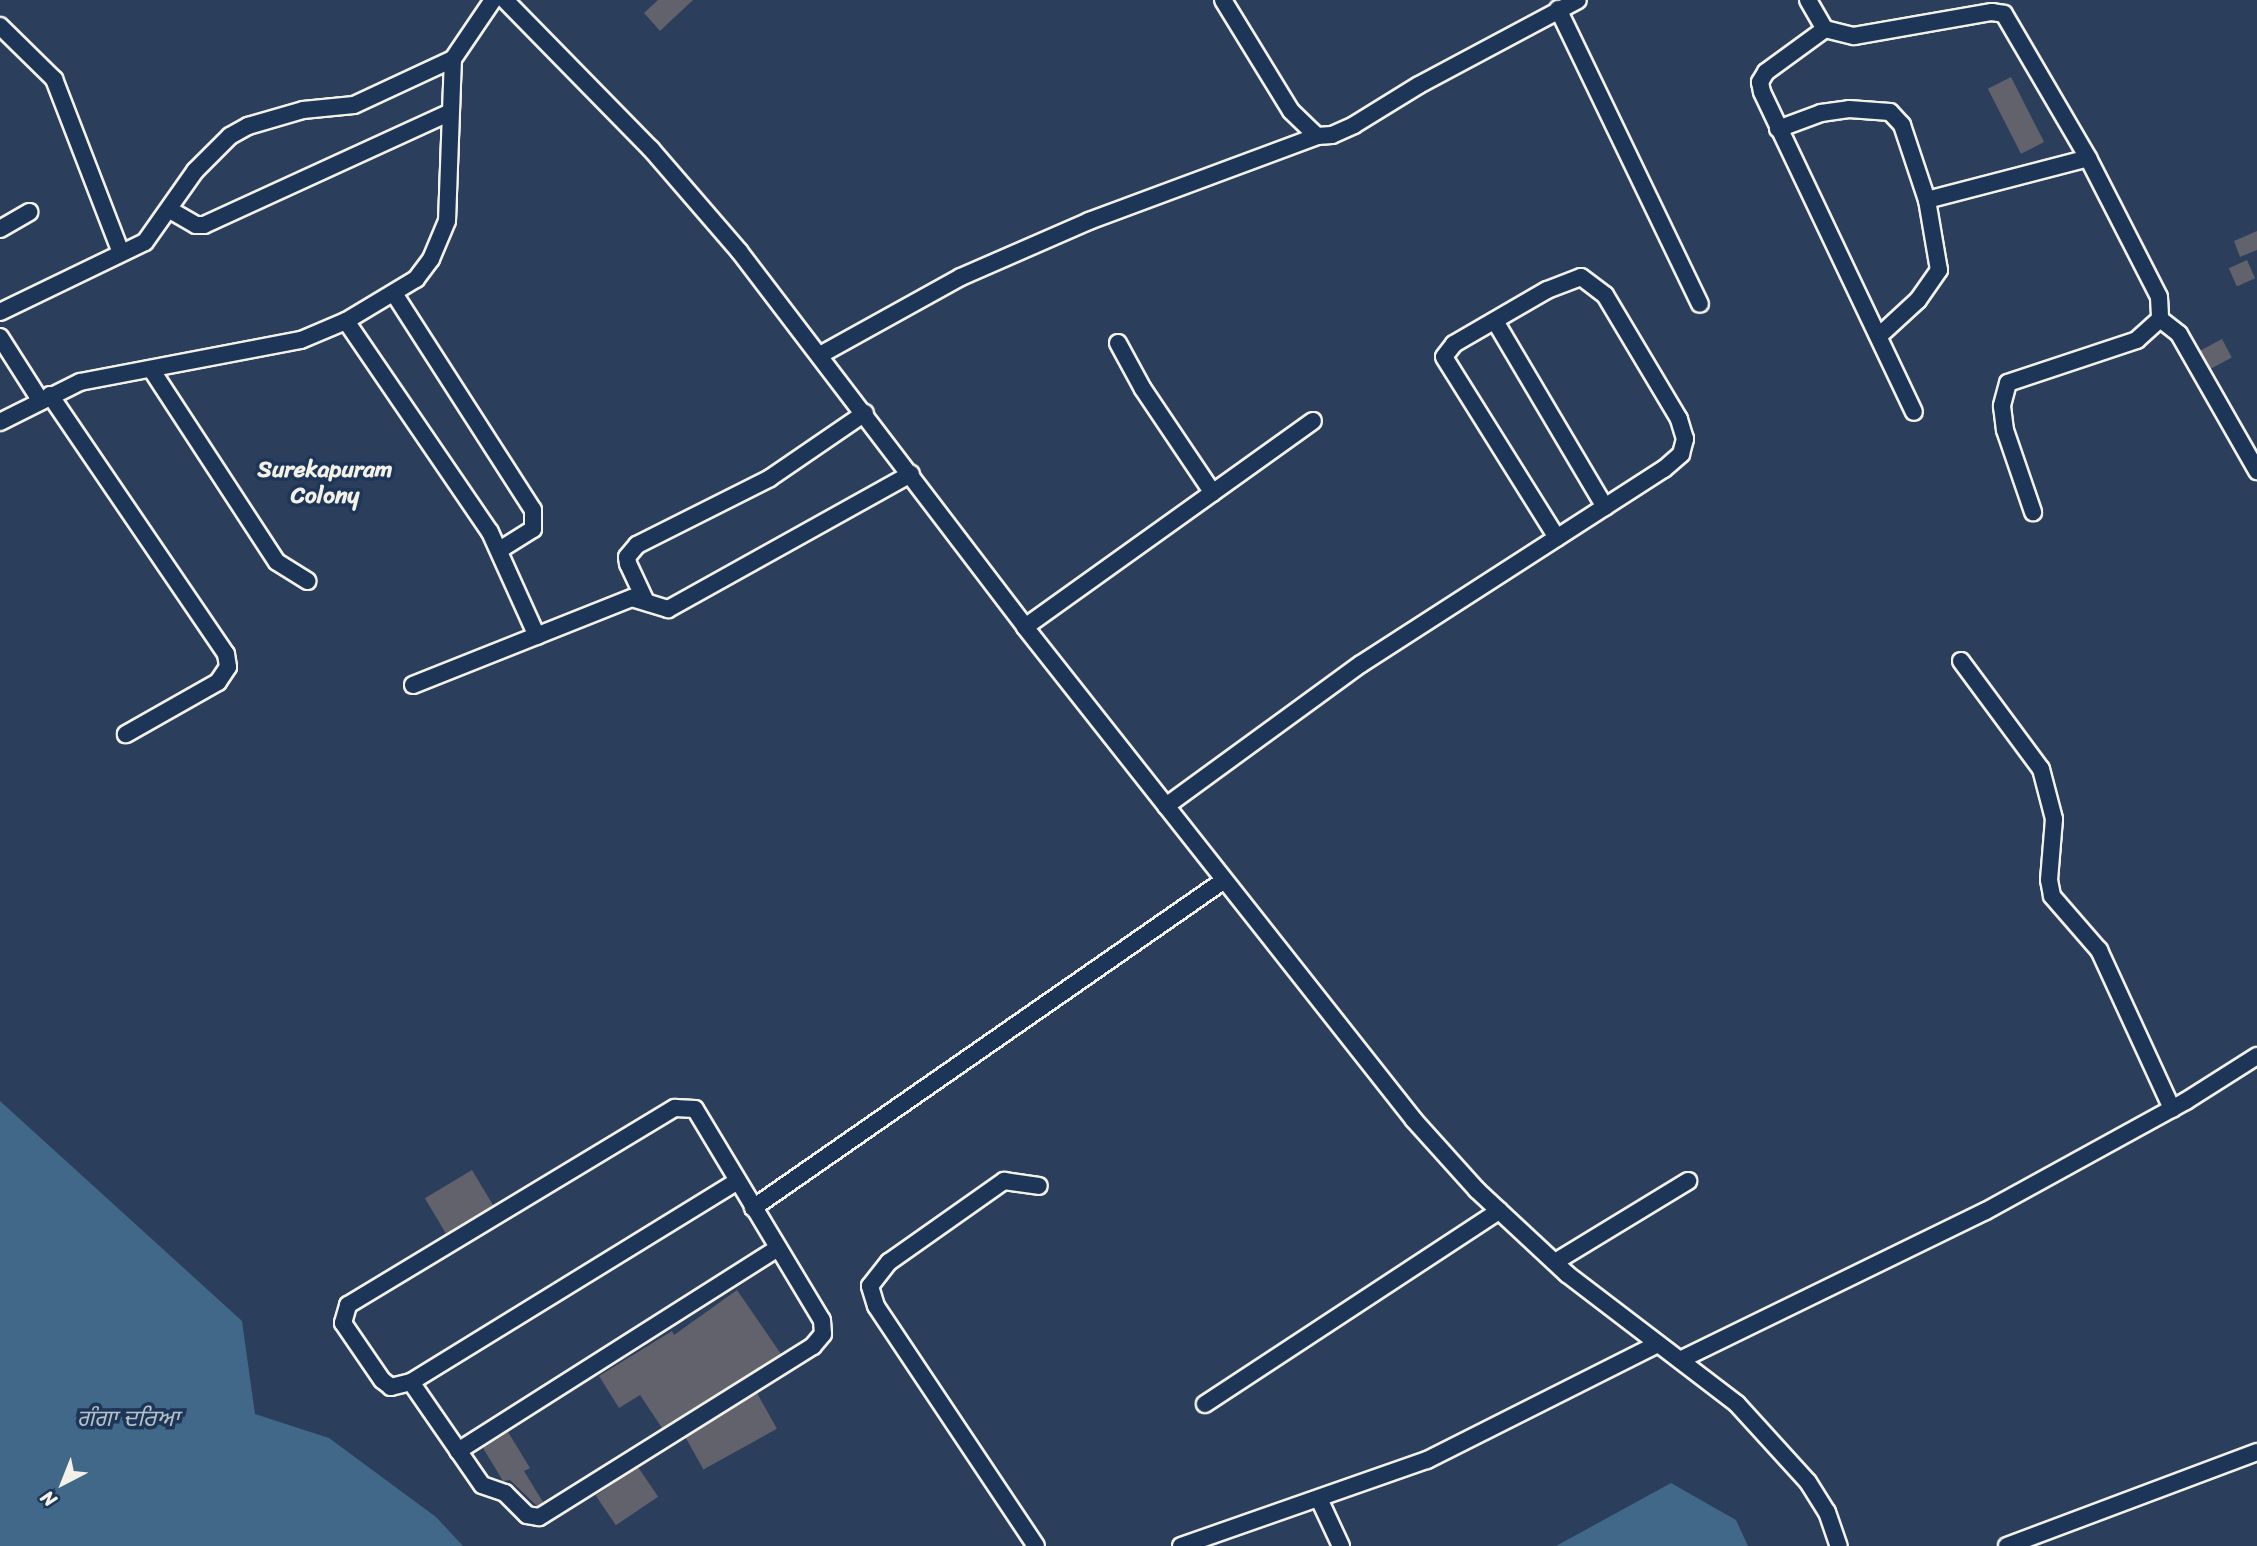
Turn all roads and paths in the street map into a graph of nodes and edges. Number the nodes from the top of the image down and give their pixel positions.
1 (493, 0) edge
2 (505, 0) edge
3 (1223, 0) edge
4 (1578, 0) edge
5 (1808, 0) edge
6 (1558, 9) junction
7 (0, 26) edge
8 (1825, 29) junction
9 (453, 59) junction
10 (449, 113) junction
11 (1778, 129) junction
12 (1317, 136) junction
13 (2088, 158) junction
14 (1927, 200) junction
15 (170, 210) junction
16 (29, 212) dead end
17 (0, 229) edge
18 (121, 253) junction
19 (395, 295) junction
20 (1700, 304) dead end
21 (0, 312) edge
22 (2160, 319) junction
23 (1495, 320) junction
24 (346, 321) junction
25 (1879, 336) junction
26 (0, 337) edge
27 (1118, 343) dead end
28 (820, 355) junction
29 (151, 369) junction
30 (45, 398) junction
31 (865, 412) junction
32 (1914, 412) dead end
33 (1313, 421) dead end
34 (0, 422) edge
35 (2257, 471) edge
36 (911, 474) junction
37 (1213, 493) junction
38 (1605, 507) junction
39 (2033, 512) dead end
40 (1557, 538) junction
41 (499, 550) junction
42 (308, 581) dead end
43 (645, 600) junction
44 (1025, 627) junction
45 (537, 636) junction
46 (1961, 661) dead end
47 (413, 685) dead end
48 (125, 734) dead end
49 (1166, 806) junction
50 (1223, 881) junction
51 (2257, 1056) edge
52 (2172, 1109) junction
53 (1688, 1181) dead end
54 (735, 1183) junction
55 (1039, 1186) dead end
56 (753, 1208) junction
57 (1499, 1211) junction
58 (778, 1248) junction
59 (1555, 1262) junction
60 (1658, 1344) junction
61 (1680, 1360) junction
62 (411, 1382) junction
63 (1205, 1404) dead end
64 (458, 1451) junction
65 (2257, 1452) edge
66 (1320, 1501) junction
67 (1036, 1546) edge
68 (1181, 1546) edge
69 (1341, 1546) edge
70 (1839, 1546) edge
71 (2007, 1546) edge

1 - 9 street
2 - 28 street
3 - 12 street
4 - 6 street
5 - 8 street
6 - 12 street
6 - 20 street
7 - 18 street
8 - 11 street
8 - 13 street
9 - 10 street
9 - 15 street
10 - 15 street
10 - 19 street
11 - 14 street
11 - 25 street
12 - 28 street
13 - 14 street
13 - 22 street
14 - 25 street
15 - 18 street
16 - 17 street
18 - 21 street
19 - 24 street
19 - 41 street
22 - 35 street
22 - 39 street
23 - 38 street
23 - 38 street
23 - 40 street
24 - 29 street
24 - 41 street
25 - 32 street
26 - 30 street
27 - 37 street
28 - 31 street
29 - 30 street
29 - 42 street
30 - 34 street
30 - 48 street
31 - 36 street
31 - 43 street
33 - 37 street
36 - 43 street
36 - 44 street
37 - 44 street
38 - 40 street
40 - 49 street
41 - 45 street
43 - 45 street
44 - 49 street
45 - 47 street
46 - 52 street
49 - 50 street
50 - 56 street
50 - 57 street
51 - 52 street
52 - 61 street
53 - 59 street
54 - 56 street
54 - 62 street
54 - 62 street
55 - 67 street
56 - 58 street
57 - 59 street
57 - 63 street
58 - 64 street
58 - 64 street
59 - 60 street
60 - 61 street
60 - 66 street
61 - 70 street
62 - 64 street
65 - 71 street
66 - 68 street
66 - 69 street

